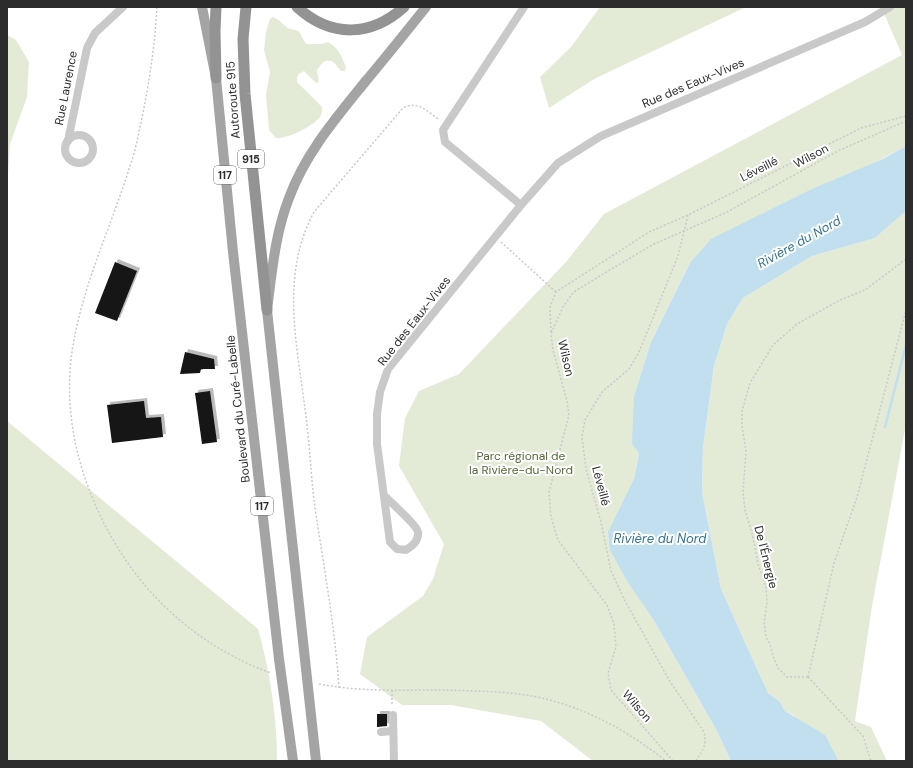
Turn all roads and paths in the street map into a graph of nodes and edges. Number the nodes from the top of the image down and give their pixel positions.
1 (123, 7) edge
2 (157, 7) edge
3 (202, 7) edge
4 (216, 7) edge
5 (246, 7) edge
6 (297, 7) edge
7 (404, 7) edge
8 (426, 7) edge
9 (524, 7) edge
10 (890, 7) edge
11 (216, 78) junction
12 (906, 116) edge
13 (906, 120) edge
14 (447, 125) junction
15 (68, 141) dead end
16 (521, 205) junction
17 (688, 215) junction
18 (685, 230) junction
19 (495, 237) junction
20 (906, 259) edge
21 (556, 292) junction
22 (267, 310) junction
23 (906, 310) edge
24 (551, 334) junction
25 (384, 495) junction
26 (271, 673) dead end
27 (808, 677) junction
28 (319, 684) dead end
29 (339, 688) junction
30 (392, 690) junction
31 (392, 712) joint
32 (393, 731) junction
33 (381, 732) dead end
34 (293, 761) edge
35 (316, 761) edge
36 (394, 761) edge
37 (666, 761) edge
38 (673, 761) edge
39 (696, 761) edge
40 (871, 761) edge

1 - 15 street, Rue Laurence
2 - 26 path
3 - 11 main road, Boulevard du Curé-Labelle
4 - 11 highway, Autoroute 915
5 - 22 highway, Autoroute 915 / 915
6 - 7 highway
8 - 22 main road
9 - 14 street
10 - 16 street, Rue des Eaux-Vives
11 - 34 main road, Boulevard du Curé-Labelle / 117
12 - 17 path, Léveillé
13 - 18 path, Wilson
14 - 16 street
14 - 29 path
16 - 19 street, Rue des Eaux-Vives
17 - 18 path, Léveillé
17 - 21 path, Léveillé
18 - 24 path, Wilson
18 - 39 path, Léveillé
19 - 21 path
19 - 25 street, Rue des Eaux-Vives
20 - 27 path, De l'Énergie
21 - 24 path
22 - 35 main road, 117
23 - 27 path
24 - 38 path, Wilson
25 - 25 street, Rue des Eaux-Vives
27 - 40 path
28 - 29 path
29 - 30 path
30 - 31 path
30 - 37 path
31 - 32 street
32 - 33 street
32 - 36 street

